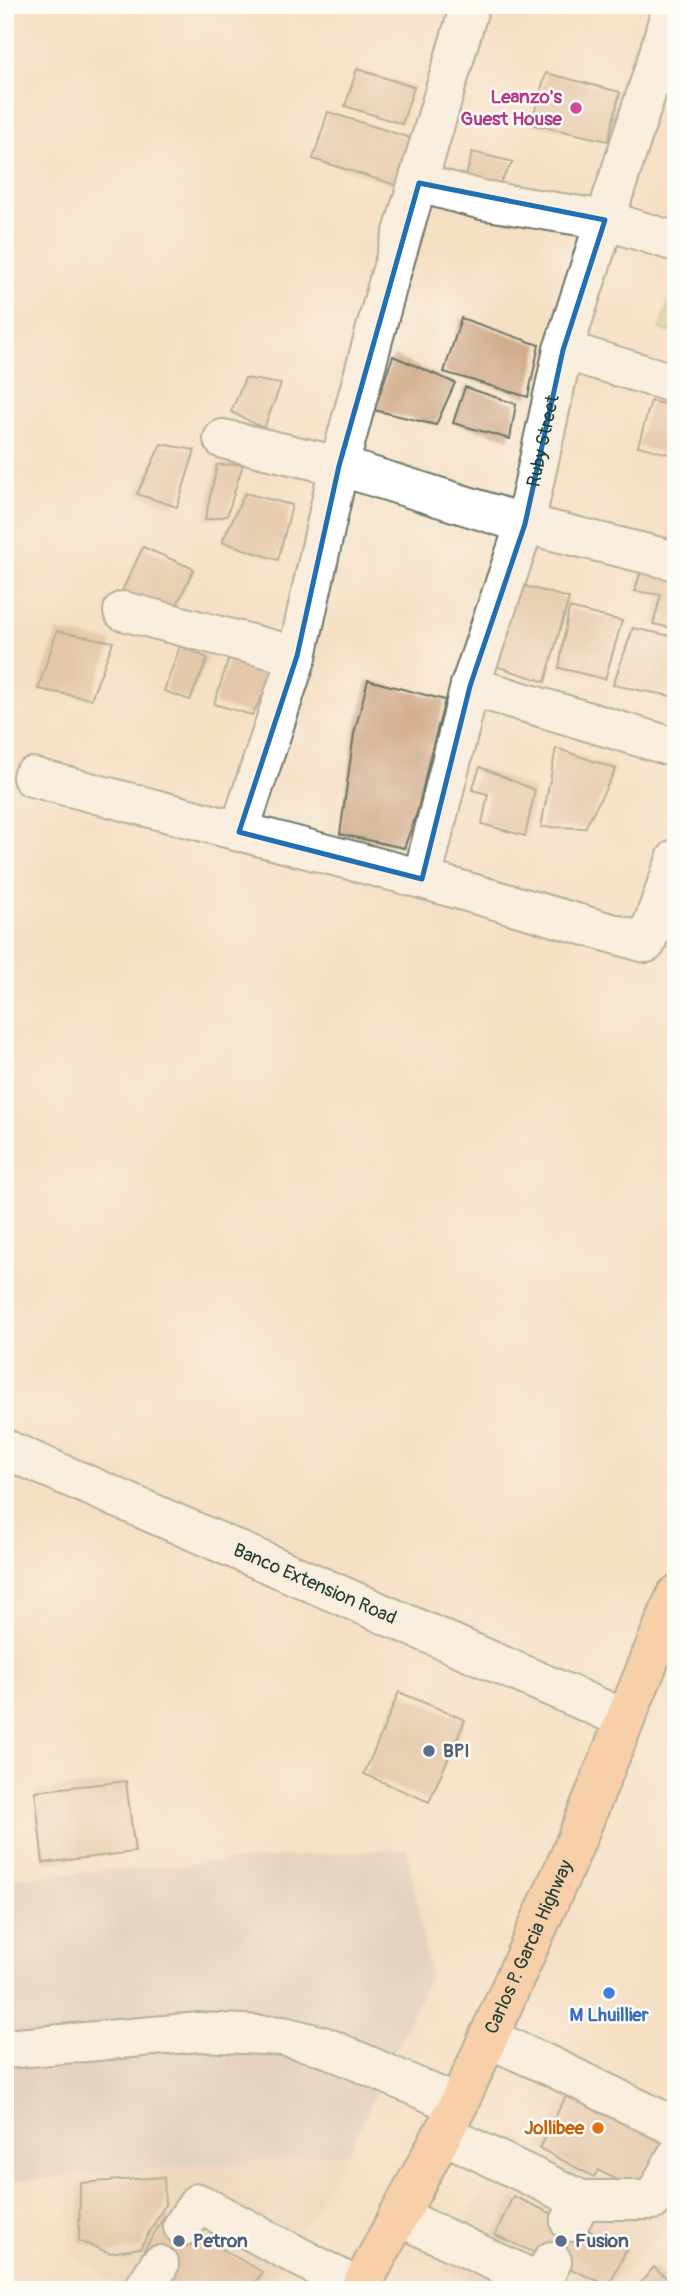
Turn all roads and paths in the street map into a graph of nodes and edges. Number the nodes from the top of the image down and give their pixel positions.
1 (470, 5) edge
2 (672, 5) edge
3 (667, 59) edge
4 (419, 183) junction
5 (605, 220) junction
6 (676, 242) edge
7 (563, 350) junction
8 (676, 384) edge
9 (223, 439) dead end
10 (339, 466) junction
11 (526, 524) junction
12 (676, 561) edge
13 (123, 611) dead end
14 (297, 656) junction
15 (470, 686) junction
16 (676, 748) edge
17 (33, 777) dead end
18 (239, 832) junction
19 (676, 859) edge
20 (422, 879) junction
21 (5, 1449) edge
22 (676, 1595) edge
23 (625, 1719) junction
24 (488, 2038) junction
25 (5, 2049) edge
26 (450, 2120) junction
27 (676, 2127) edge
28 (676, 2157) edge
29 (398, 2216) junction
30 (183, 2226) dead end
31 (552, 2260) dead end
32 (359, 2289) edge

1 - 4 street
2 - 3 street, Ruby Street
3 - 5 street, Ruby Street
4 - 5 street
4 - 10 street
5 - 6 street
5 - 7 street, Ruby Street
7 - 8 street
7 - 11 street, Ruby Street
9 - 10 street
10 - 11 street
10 - 14 street
11 - 12 street
11 - 15 street, Ruby Street
13 - 14 street
14 - 18 street
15 - 16 street
15 - 20 street, Ruby Street
17 - 18 street
18 - 20 street
19 - 20 street
21 - 23 street, Banco Extension Road
22 - 23 highway, Carlos P. Garcia Highway
23 - 24 highway, Carlos P. Garcia Highway
24 - 26 highway, Carlos P. Garcia Highway
24 - 27 street
25 - 26 street
26 - 28 street
26 - 29 highway, Carlos P. Garcia Highway
29 - 31 street
29 - 32 highway, Carlos P. Garcia Highway
30 - 32 street

